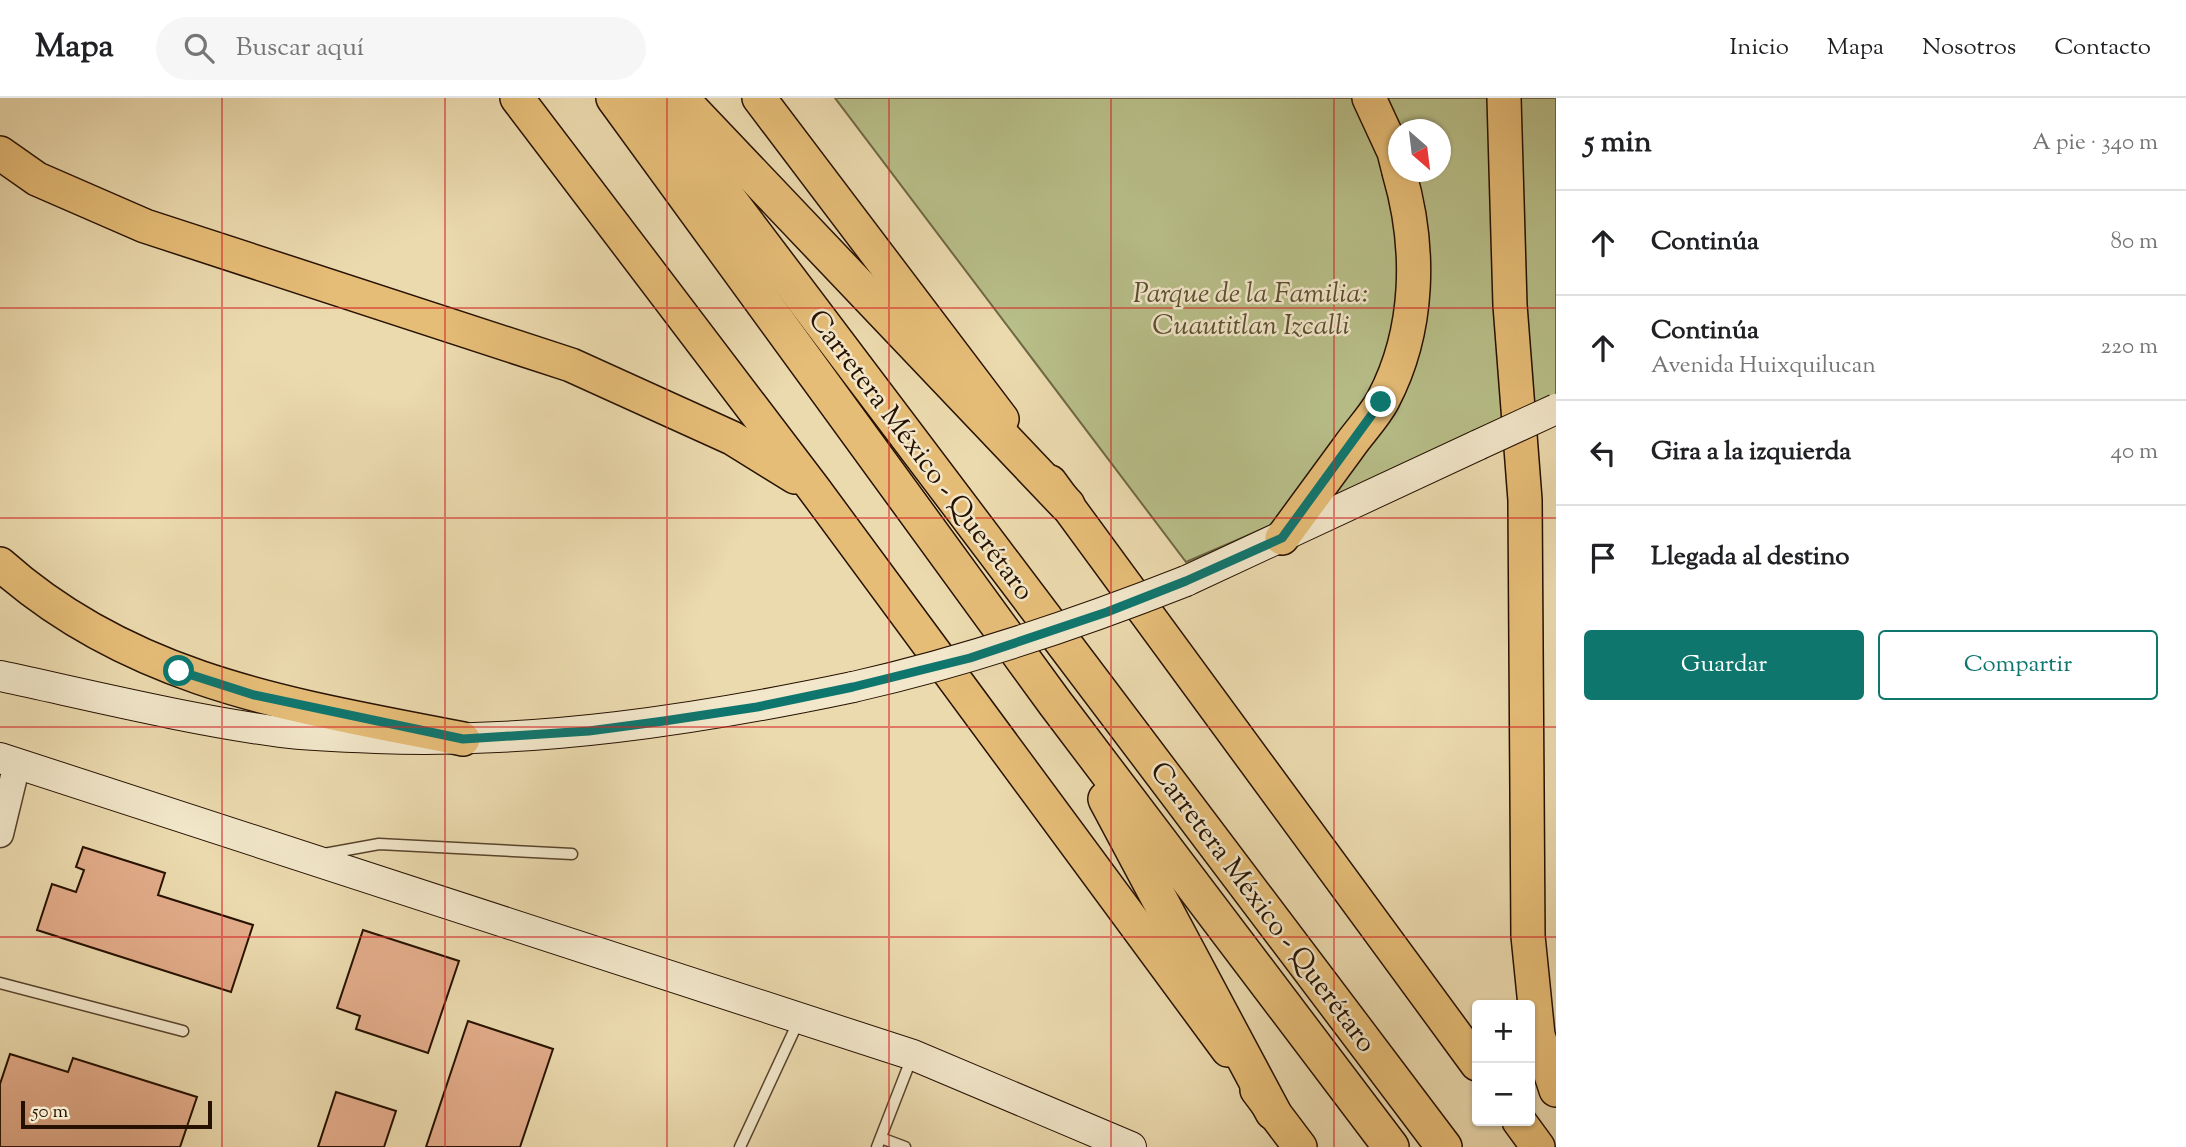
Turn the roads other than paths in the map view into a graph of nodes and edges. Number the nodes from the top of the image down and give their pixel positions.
1 (517, 98) edge
2 (614, 98) edge
3 (652, 98) edge
4 (680, 98) edge
5 (759, 98) edge
6 (1369, 98) edge
7 (1504, 98) edge
8 (1388, 139) edge
9 (0, 153) edge
10 (1402, 182) edge
11 (1556, 409) edge
12 (814, 489) junction
13 (1067, 505) junction
14 (1282, 538) junction
15 (0, 564) edge
16 (0, 676) edge
17 (1055, 703) junction
18 (463, 739) junction
19 (9, 761) edge
20 (0, 834) edge
21 (572, 854) dead end
22 (305, 857) junction
23 (0, 983) edge
24 (800, 1018) junction
25 (183, 1031) dead end
26 (913, 1055) junction
27 (1472, 1056) edge
28 (1556, 1090) edge
29 (1273, 1112) junction
30 (1523, 1126) edge
31 (879, 1143) edge
32 (740, 1147) edge
33 (905, 1147) edge
34 (1131, 1147) edge
35 (1300, 1147) edge
36 (1391, 1147) edge
37 (1444, 1147) edge
38 (1538, 1147) edge

1 - 12 main road
2 - 17 highway, Carretera México - Querétaro
3 - 37 highway, Carretera México - Querétaro
4 - 13 highway
5 - 13 main road
6 - 8 main road
7 - 28 main road
9 - 12 main road
10 - 14 main road
11 - 14 main road, bridge
12 - 29 main road
13 - 27 main road
14 - 18 main road, bridge
15 - 18 main road
16 - 18 main road
17 - 29 highway
17 - 36 highway, Carretera México - Querétaro
19 - 20 street
19 - 22 main road
21 - 22 lane
22 - 24 main road
23 - 25 lane
24 - 26 main road
24 - 32 lane
26 - 31 lane
26 - 34 main road
29 - 35 main road
30 - 38 main road
31 - 33 lane

